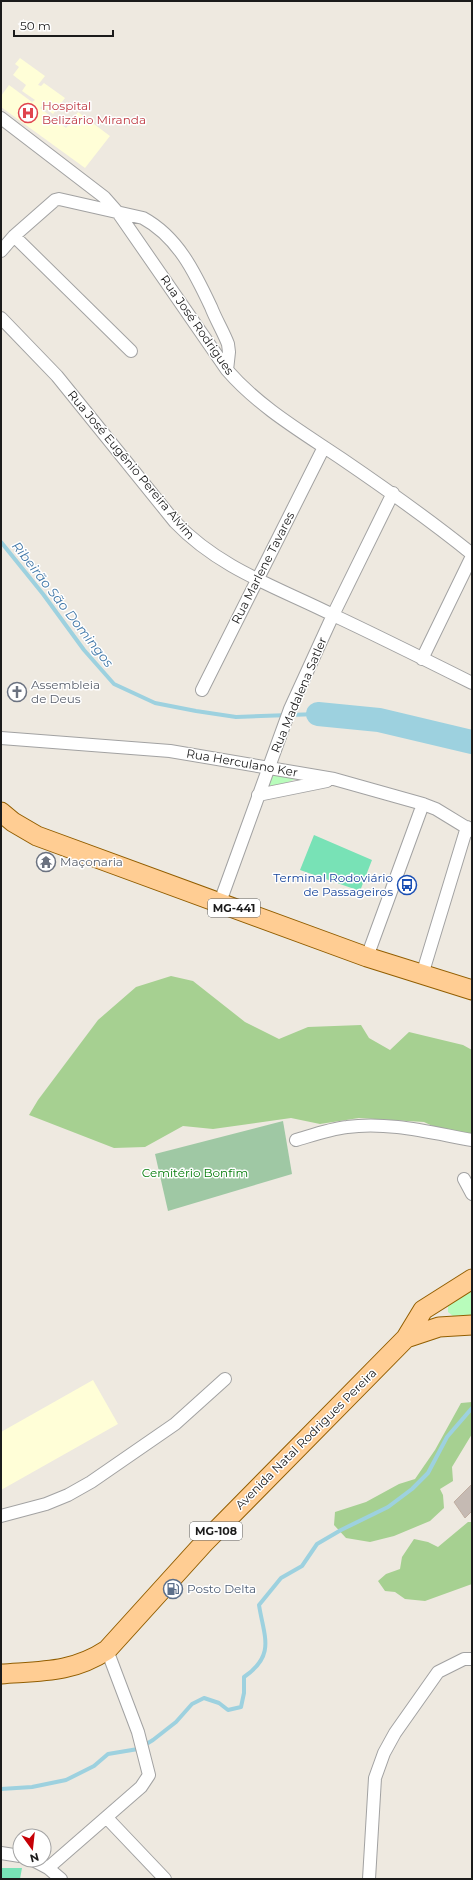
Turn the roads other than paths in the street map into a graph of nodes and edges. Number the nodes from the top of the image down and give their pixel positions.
1 (1, 118) edge
2 (119, 214) junction
3 (14, 236) junction
4 (1, 251) edge
5 (1, 318) edge
6 (131, 351) dead end
7 (227, 370) junction
8 (324, 447) junction
9 (393, 494) junction
10 (472, 555) edge
11 (257, 579) junction
12 (333, 615) junction
13 (422, 659) junction
14 (472, 683) edge
15 (202, 690) dead end
16 (1, 738) edge
17 (270, 768) junction
18 (334, 779) junction
19 (258, 795) junction
20 (423, 804) junction
21 (1, 812) edge
22 (470, 829) edge
23 (220, 902) junction
24 (367, 957) junction
25 (422, 975) junction
26 (472, 990) edge
27 (296, 1140) dead end
28 (472, 1140) edge
29 (464, 1179) dead end
30 (472, 1194) edge
31 (472, 1279) edge
32 (423, 1310) junction
33 (472, 1325) edge
34 (439, 1327) junction
35 (406, 1338) junction
36 (225, 1379) dead end
37 (1, 1516) edge
38 (107, 1650) junction
39 (468, 1659) edge
40 (1, 1674) edge
41 (107, 1818) junction
42 (1, 1853) edge
43 (12, 1855) edge
44 (52, 1865) edge
45 (48, 1868) edge
46 (61, 1879) edge
47 (165, 1879) edge
48 (369, 1879) edge

1 - 2 street, Rua José Rodrigues
2 - 3 street
2 - 7 street, Rua José Rodrigues
2 - 7 street
3 - 4 street
3 - 6 street
5 - 11 street, Rua José Eugênio Pereira Alvim
7 - 8 street, Rua José Rodrigues
8 - 9 street, Rua José Rodrigues
8 - 11 street, Rua Marlene Tavares
9 - 10 street, Rua José Rodrigues
9 - 12 street, Rua Madalena Satler
10 - 13 street
11 - 12 street, Rua José Eugênio Pereira Alvim
11 - 15 street, Rua Marlene Tavares
12 - 13 street, Rua José Eugênio Pereira Alvim
12 - 17 street, Rua Madalena Satler
13 - 14 street, Rua José Eugênio Pereira Alvim
16 - 17 street, Rua Herculano Ker
17 - 18 street, Rua Herculano Ker
17 - 19 street, Rua Madalena Satler
18 - 19 street
18 - 20 street, Rua Herculano Ker
19 - 23 street, Rua Madalena Satler
20 - 22 street, Rua Herculano Ker
20 - 24 street
21 - 23 main road, MG-441
22 - 25 street
23 - 24 main road, MG-441
24 - 25 main road, MG-441
25 - 26 main road, MG-441
27 - 28 street
29 - 30 street
31 - 32 main road, Avenida Natal Rodrigues Pereira / MG-108
32 - 34 main road
32 - 35 main road, Avenida Natal Rodrigues Pereira / MG-108
33 - 34 main road, MG-108
34 - 35 main road, MG-108
35 - 38 main road, Avenida Natal Rodrigues Pereira / MG-108
36 - 37 street
38 - 40 main road, Avenida Natal Rodrigues Pereira / MG-108
38 - 41 street
39 - 48 street
41 - 44 street
41 - 47 street
42 - 43 street
45 - 46 street

